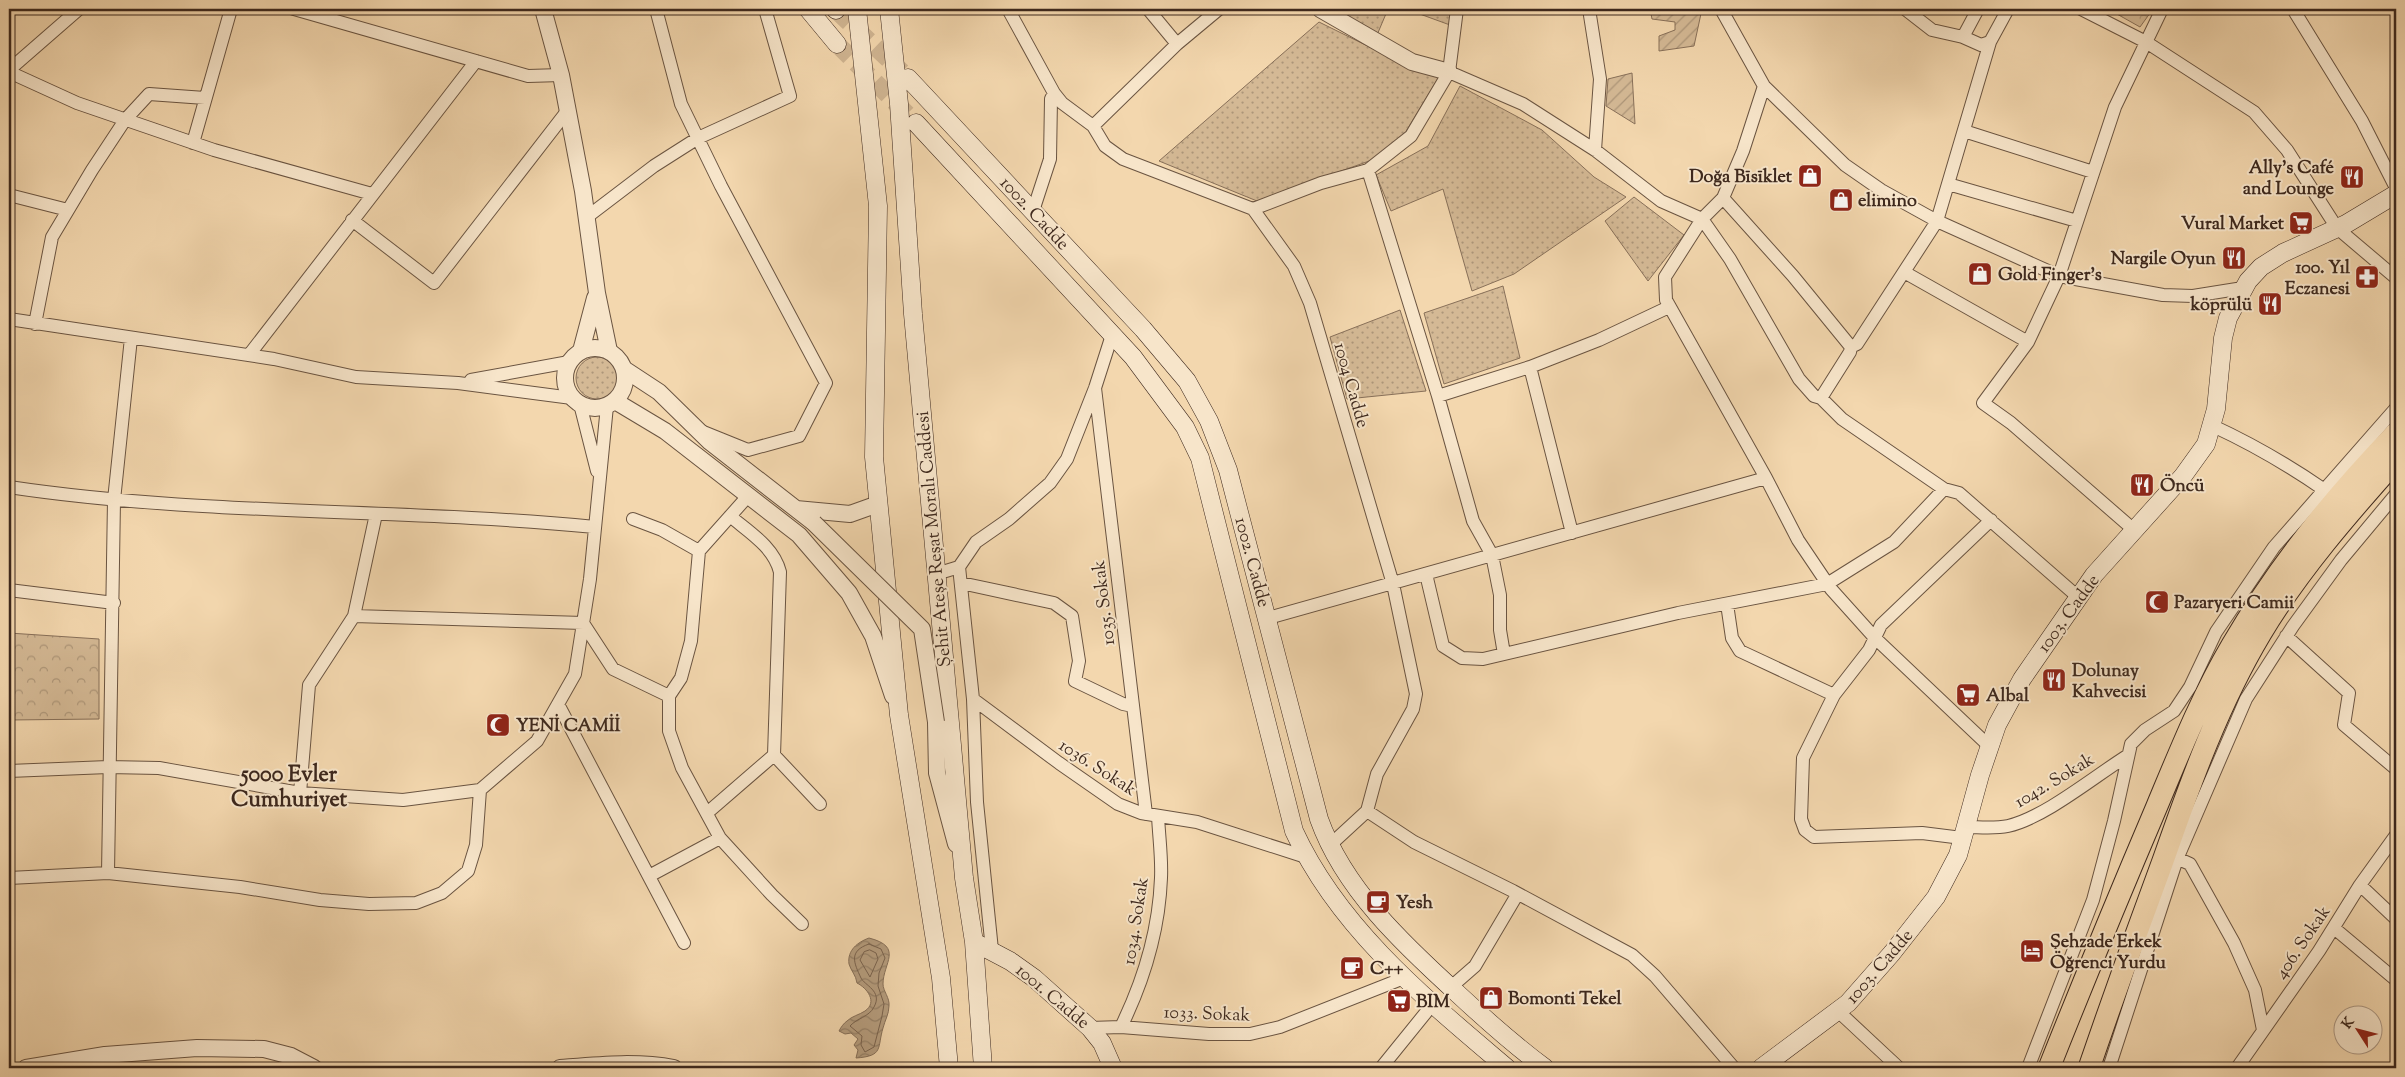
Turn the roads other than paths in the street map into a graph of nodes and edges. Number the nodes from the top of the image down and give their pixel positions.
1 (79, 9) edge
2 (231, 9) edge
3 (294, 9) edge
4 (543, 9) edge
5 (656, 9) edge
6 (765, 9) edge
7 (808, 9) edge
8 (857, 9) edge
9 (889, 9) edge
10 (1008, 9) edge
11 (1148, 9) edge
12 (1219, 9) edge
13 (1320, 9) edge
14 (1457, 9) edge
15 (1589, 9) edge
16 (1721, 9) edge
17 (1905, 9) edge
18 (1978, 9) edge
19 (2008, 9) edge
20 (2081, 9) edge
21 (2162, 9) edge
22 (2293, 9) edge
23 (330, 14) edge
24 (1963, 36) junction
25 (1990, 42) junction
26 (2146, 42) junction
27 (837, 44) tunnel mouth
28 (1177, 44) junction
29 (476, 61) junction
30 (9, 71) edge
31 (1449, 72) junction
32 (561, 75) junction
33 (908, 78) tunnel mouth
34 (1764, 86) junction
35 (1054, 93) junction
36 (205, 98) junction
37 (568, 110) junction
38 (125, 120) junction
39 (916, 123) tunnel mouth
40 (1093, 126) junction
41 (1964, 131) junction
42 (698, 138) junction
43 (193, 143) junction
44 (1594, 150) junction
45 (1368, 170) junction
46 (2093, 172) junction
47 (1948, 184) junction
48 (2396, 188) edge
49 (372, 194) junction
50 (2396, 194) edge
51 (9, 195) edge
52 (1722, 198) junction
53 (1253, 209) junction
54 (68, 210) junction
55 (1032, 211) junction
56 (587, 217) junction
57 (1702, 219) junction
58 (352, 220) junction
59 (1936, 221) junction
60 (2077, 221) junction
61 (2338, 228) junction
62 (1014, 229) junction
63 (1904, 272) junction
64 (2059, 276) junction
65 (2396, 278) edge
66 (2243, 288) junction
67 (596, 293) junction
68 (1670, 307) junction
69 (1131, 316) junction
70 (9, 319) edge
71 (35, 324) junction
72 (1112, 335) junction
73 (131, 338) junction
74 (2028, 342) junction
75 (1851, 347) junction
76 (609, 351) junction
77 (248, 355) junction
78 (575, 357) junction
79 (1530, 366) junction
80 (624, 369) junction
81 (458, 382) junction
82 (1096, 388) junction
83 (1438, 396) junction
84 (1821, 398) junction
85 (576, 401) junction
86 (611, 403) junction
87 (2396, 408) edge
88 (2213, 426) junction
89 (696, 429) junction
90 (2396, 433) edge
91 (2396, 460) edge
92 (599, 478) junction
93 (1766, 478) junction
94 (9, 487) edge
95 (1944, 489) junction
96 (2323, 489) junction
97 (2396, 494) edge
98 (748, 496) junction
99 (114, 500) junction
100 (878, 504) junction
101 (796, 508) junction
102 (376, 514) junction
103 (730, 516) junction
104 (633, 519) dead end
105 (1991, 520) junction
106 (594, 527) junction
107 (2134, 530) junction
108 (1572, 533) junction
109 (699, 551) junction
110 (1492, 555) junction
111 (959, 567) junction
112 (936, 574) junction
113 (1426, 574) junction
114 (961, 583) junction
115 (1393, 584) junction
116 (1827, 584) junction
117 (9, 590) edge
118 (2078, 597) junction
119 (114, 603) junction
120 (1728, 604) junction
121 (354, 616) junction
122 (1268, 618) junction
123 (583, 623) junction
124 (1242, 625) junction
125 (2286, 636) junction
126 (1875, 638) junction
127 (1504, 654) junction
128 (1834, 695) junction
129 (668, 696) junction
130 (973, 699) junction
131 (558, 704) junction
132 (1133, 706) junction
133 (899, 715) junction
134 (1989, 746) junction
135 (774, 755) junction
136 (2127, 756) junction
137 (108, 767) junction
138 (2396, 769) edge
139 (9, 771) edge
140 (480, 790) junction
141 (300, 793) junction
142 (820, 804) dead end
143 (1367, 812) junction
144 (707, 813) junction
145 (1152, 815) junction
146 (1964, 833) junction
147 (2396, 835) edge
148 (720, 838) junction
149 (1330, 846) junction
150 (2171, 856) junction
151 (1306, 857) junction
152 (108, 873) junction
153 (649, 876) junction
154 (9, 878) edge
155 (964, 878) junction
156 (2360, 885) junction
157 (1517, 895) junction
158 (2396, 919) edge
159 (802, 924) dead end
160 (2334, 928) junction
161 (684, 942) dead end
162 (974, 942) junction
163 (992, 950) junction
164 (1404, 978) junction
165 (2396, 980) edge
166 (1451, 987) junction
167 (1432, 1005) junction
168 (1839, 1012) junction
169 (1121, 1027) junction
170 (1090, 1028) junction
171 (2263, 1030) junction
172 (26, 1068) edge
173 (314, 1068) edge
174 (560, 1068) edge
175 (674, 1068) edge
176 (950, 1068) edge
177 (983, 1068) edge
178 (1112, 1068) edge
179 (1381, 1068) edge
180 (1507, 1068) edge
181 (1545, 1068) edge
182 (1734, 1068) edge
183 (1760, 1068) edge
184 (1899, 1068) edge
185 (2028, 1068) edge
186 (2049, 1068) edge
187 (2089, 1068) edge
188 (2109, 1068) edge
189 (2237, 1068) edge

1 - 30 street
2 - 36 street
3 - 23 street
4 - 32 street
5 - 42 street
6 - 42 street
7 - 27 main road
8 - 100 main road
9 - 112 main road, Şehit Ateşe Reşat Moralı Caddesi
10 - 35 street
11 - 28 street
12 - 28 street
13 - 31 street
14 - 31 street
15 - 44 street
16 - 34 street
17 - 24 street
18 - 24 street
19 - 25 street
20 - 26 street
21 - 26 street
22 - 48 street
23 - 29 street
24 - 25 street
25 - 41 street
26 - 46 street
26 - 61 street
28 - 40 street
29 - 32 street
29 - 49 street
30 - 38 street
31 - 44 street
31 - 45 street
32 - 37 street
33 - 55 main road, 1002. Cadde
34 - 52 street
34 - 59 street
35 - 40 street
35 - 55 street
36 - 38 street
36 - 43 street
37 - 56 street
37 - 58 street
38 - 43 street
38 - 54 street
39 - 62 main road, 1002. Cadde
40 - 53 street
41 - 46 street
41 - 47 street
42 - 56 street
42 - 89 street
43 - 49 street
44 - 57 street
45 - 53 street
45 - 83 street
46 - 60 street
47 - 59 street
47 - 60 street
49 - 58 street
50 - 61 main road, 1003. Cadde
51 - 54 street
52 - 57 street
52 - 75 street
53 - 115 street, 1004 Cadde
54 - 71 street
55 - 62 main road
55 - 69 main road, 1002. Cadde
56 - 67 street
57 - 68 street
57 - 84 street
58 - 77 street
59 - 63 street
59 - 64 street
60 - 64 street
61 - 65 street
61 - 66 main road, 1003. Cadde
62 - 72 main road, 1002. Cadde
63 - 74 street
63 - 75 street
64 - 66 street
64 - 74 street
66 - 88 main road, 1003. Cadde
67 - 76 street
67 - 78 street
68 - 79 street
68 - 93 street
69 - 72 main road
69 - 122 main road, 1002. Cadde
70 - 71 street
71 - 73 street
72 - 82 street
72 - 124 main road, 1002. Cadde
73 - 77 street
73 - 99 street
74 - 107 street
75 - 84 street
76 - 78 street
76 - 80 street
77 - 81 street
78 - 81 street
78 - 85 street
79 - 83 street
79 - 108 street
80 - 86 street
80 - 89 street
81 - 85 street
82 - 111 street
82 - 132 street, 1035. Sokak
83 - 110 street
84 - 95 street
85 - 86 street
85 - 92 street
86 - 92 street
86 - 98 street
87 - 96 street
88 - 96 street
88 - 107 main road, 1003. Cadde
89 - 101 street
90 - 186 highway
91 - 150 highway
92 - 106 street
93 - 108 street
93 - 116 street
94 - 99 street
95 - 105 street
95 - 116 street
96 - 136 street
97 - 125 street
98 - 103 street
98 - 133 street
99 - 102 street
99 - 119 street
100 - 101 street
100 - 133 main road
101 - 155 street, bridge
102 - 106 street
102 - 121 street
103 - 109 street
103 - 135 street
104 - 109 street
105 - 118 street
105 - 126 street
106 - 123 street
107 - 118 main road, 1003. Cadde
108 - 110 street
109 - 129 street
110 - 113 street
110 - 127 street
111 - 112 street
111 - 114 street
112 - 155 main road, Şehit Ateşe Reşat Moralı Caddesi
113 - 115 street
113 - 127 street
114 - 130 street
114 - 132 street
115 - 122 street
115 - 143 street, 1004 Cadde
116 - 120 street
116 - 126 street
117 - 119 street
118 - 134 main road, 1003. Cadde
119 - 137 street
120 - 127 street
120 - 128 street
121 - 123 street
121 - 141 street
122 - 124 main road
122 - 149 main road, 1002. Cadde
123 - 129 street
123 - 131 street
124 - 151 main road, 1002. Cadde
125 - 138 street
125 - 150 street
126 - 128 street
126 - 134 street
128 - 146 street, 1042. Sokak
129 - 144 street
130 - 145 street, 1036. Sokak
130 - 163 street
131 - 140 street
131 - 153 street
132 - 145 street, 1035. Sokak
133 - 176 main road
134 - 146 main road, 1003. Cadde
135 - 142 street
135 - 144 street
136 - 146 street, 1042. Sokak
136 - 185 street
137 - 139 street
137 - 141 street
137 - 152 street
140 - 141 street
140 - 152 street
143 - 149 street
143 - 157 street
144 - 148 street
145 - 151 street, 1036. Sokak
145 - 169 street, 1034. Sokak
146 - 168 main road, 1003. Cadde
147 - 156 street, 406. Sokak
148 - 153 street
148 - 159 street
149 - 151 main road
149 - 166 main road, 1002. Cadde
150 - 171 street
150 - 187 highway
150 - 188 street
151 - 164 main road, 1002. Cadde
152 - 154 street
153 - 161 street
155 - 162 main road, Şehit Ateşe Reşat Moralı Caddesi
156 - 158 street
156 - 160 street, 406. Sokak
157 - 166 street
157 - 182 street
160 - 165 street
160 - 171 street, 406. Sokak
162 - 163 main road, 1001. Cadde
162 - 177 main road, Şehit Ateşe Reşat Moralı Caddesi
163 - 170 main road, 1001. Cadde
164 - 167 main road, 1002. Cadde
164 - 169 street, 1033. Sokak
166 - 167 main road
166 - 181 main road, 1002. Cadde
167 - 179 street
167 - 180 main road, 1002. Cadde
168 - 183 main road, 1003. Cadde
168 - 184 street
169 - 170 street, 1033. Sokak
170 - 178 main road, 1001. Cadde
171 - 189 street, 406. Sokak
172 - 173 street
174 - 175 street

